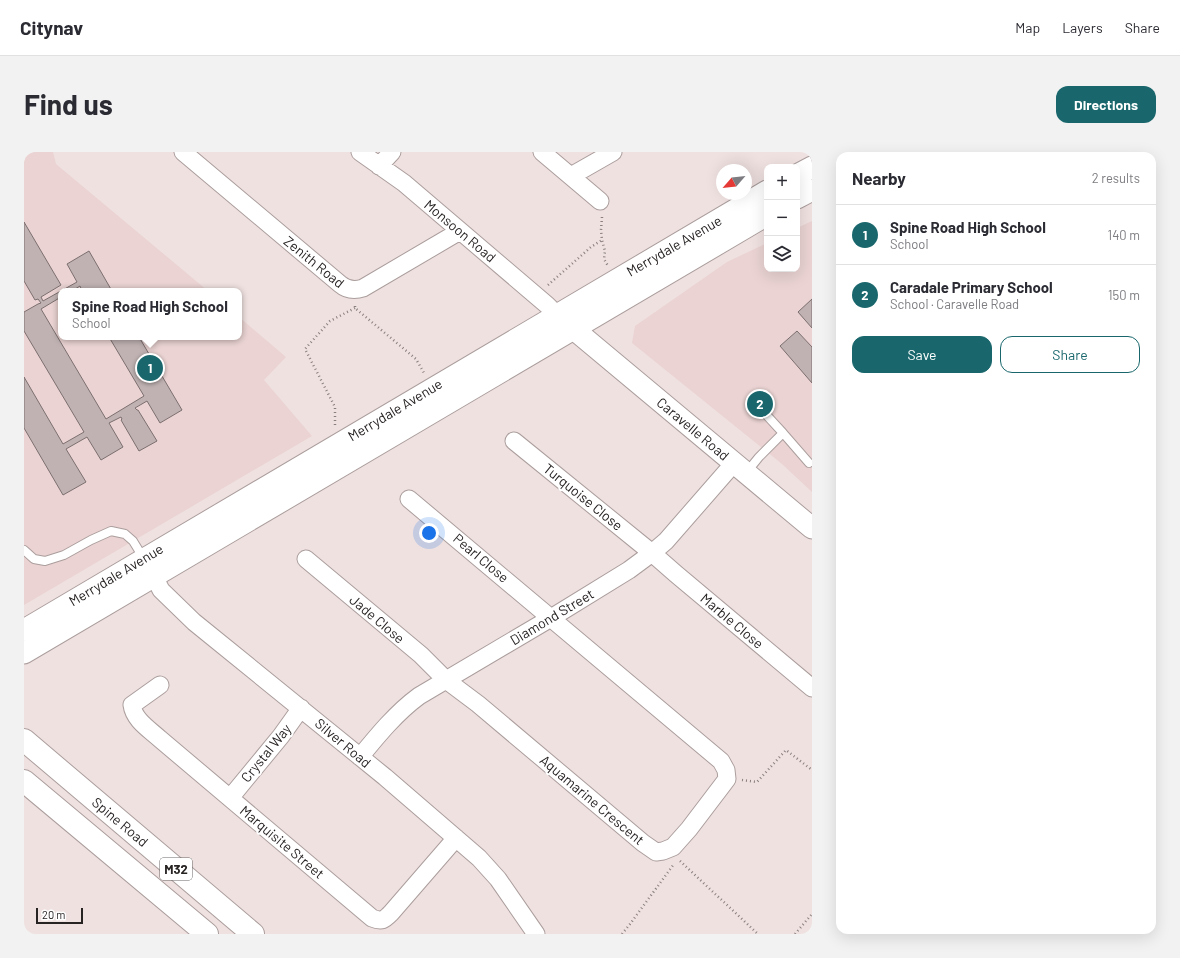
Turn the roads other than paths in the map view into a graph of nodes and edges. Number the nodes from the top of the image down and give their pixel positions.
1 (183, 152) edge
2 (360, 152) edge
3 (392, 152) edge
4 (542, 152) edge
5 (613, 152) edge
6 (379, 166) junction
7 (812, 167) edge
8 (800, 173) edge
9 (571, 176) junction
10 (812, 190) edge
11 (764, 193) edge
12 (800, 196) edge
13 (600, 201) road end
14 (764, 217) edge
15 (460, 231) junction
16 (557, 315) junction
17 (574, 329) junction
18 (759, 407) dead end
19 (783, 433) junction
20 (514, 441) dead end
21 (809, 463) dead end
22 (740, 468) junction
23 (409, 498) dead end
24 (812, 528) edge
25 (24, 550) edge
26 (652, 553) junction
27 (306, 559) dead end
28 (150, 568) junction
29 (551, 618) junction
30 (24, 630) edge
31 (24, 653) edge
32 (446, 680) junction
33 (160, 685) dead end
34 (812, 688) edge
35 (301, 708) junction
36 (24, 740) edge
37 (360, 757) junction
38 (24, 781) edge
39 (230, 798) junction
40 (456, 838) junction
41 (530, 931) edge
42 (206, 934) edge
43 (254, 934) edge

1 - 15 street, Zenith Road
2 - 6 street, Monsoon Road
3 - 6 street
4 - 9 street
5 - 9 street
6 - 15 street, Monsoon Road
7 - 8 street
9 - 13 street
10 - 12 street
11 - 16 street, Merrydale Avenue
14 - 17 street, Merrydale Avenue
15 - 16 street, Monsoon Road
16 - 17 street, Caravelle Road
16 - 28 street, Merrydale Avenue
17 - 22 street, Caravelle Road
17 - 28 street, Merrydale Avenue
18 - 19 lane
19 - 21 lane
19 - 22 lane
20 - 26 street, Turquoise Close
22 - 24 street, Caravelle Road
22 - 26 street, Diamond Street
23 - 29 street, Pearl Close
25 - 28 lane
26 - 29 street, Diamond Street
26 - 34 street, Marble Close
27 - 32 street, Jade Close
28 - 30 street, Merrydale Avenue
28 - 31 street, Merrydale Avenue
28 - 35 street, Silver Road
29 - 32 street, Diamond Street
29 - 32 street, Aquamarine Crescent
32 - 37 street, Diamond Street
33 - 39 street, Marquisite Street
35 - 37 street, Silver Road
35 - 39 street, Crystal Way
36 - 43 main road, Spine Road / M32
37 - 40 street, Silver Road
38 - 42 main road, M32
39 - 40 street, Marquisite Street
40 - 41 street, Silver Road

